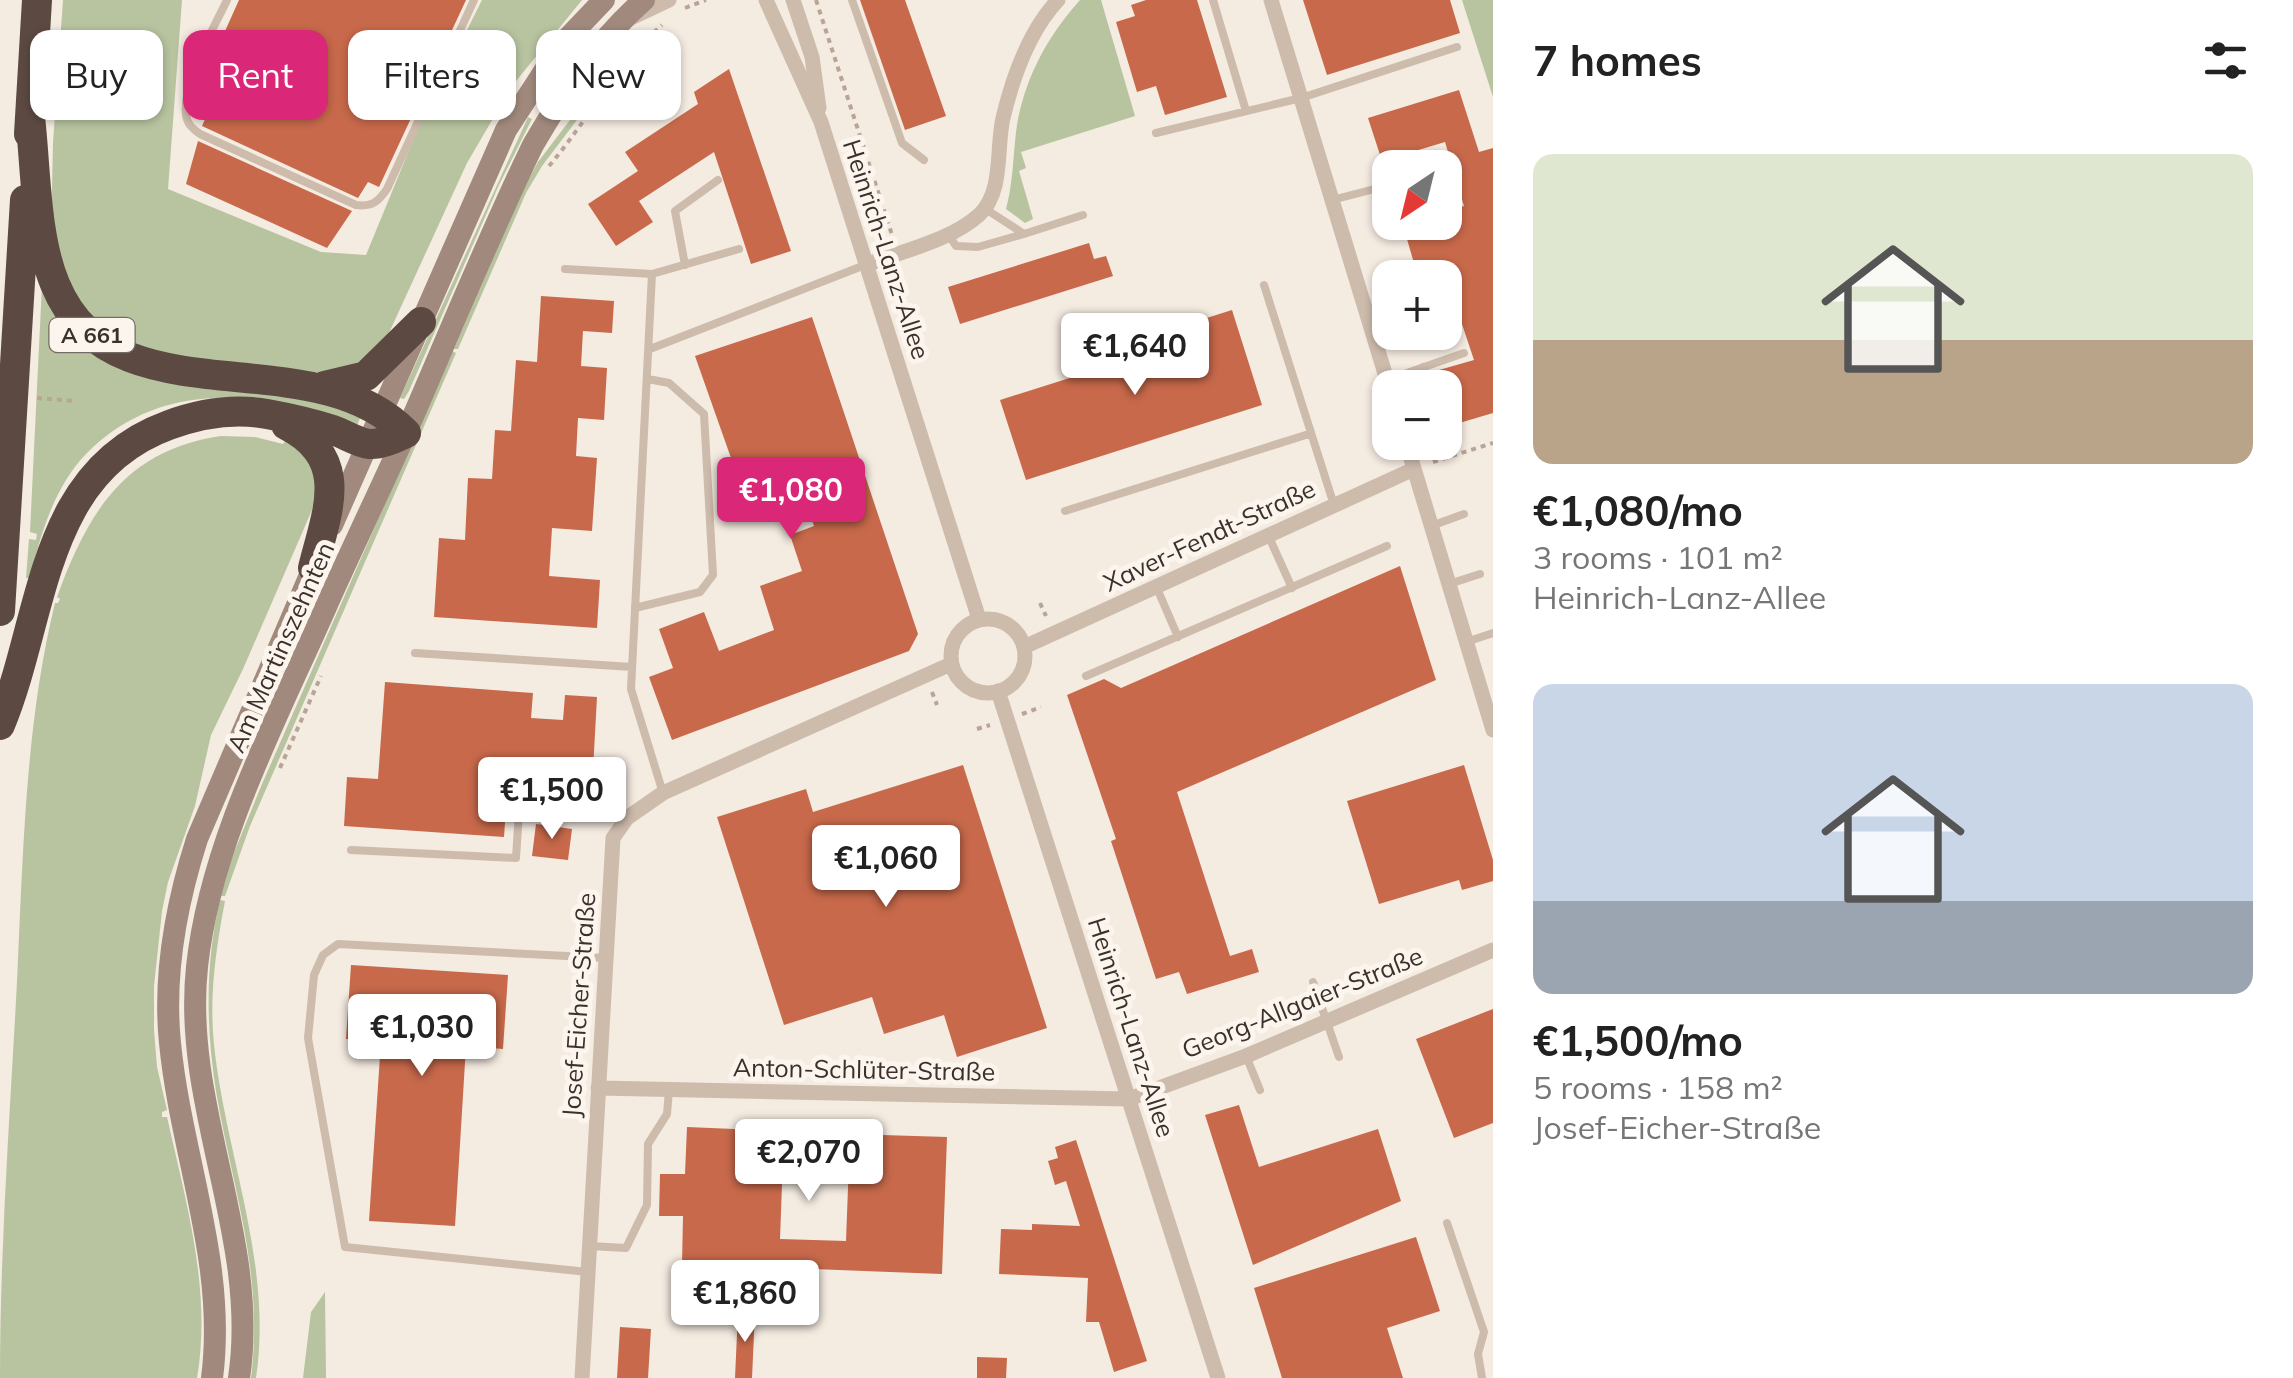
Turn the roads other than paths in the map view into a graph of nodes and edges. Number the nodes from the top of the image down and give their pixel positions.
1 (36, 0) edge
2 (226, 0) edge
3 (474, 0) edge
4 (644, 0) edge
5 (793, 0) edge
6 (852, 0) edge
7 (1058, 0) edge
8 (1213, 0) edge
9 (1271, 0) edge
10 (599, 3) edge
11 (766, 4) edge
12 (672, 6) edge
13 (621, 22) junction
14 (34, 30) edge
15 (1457, 47) dead end
16 (1301, 98) junction
17 (1246, 112) junction
18 (30, 117) edge
19 (30, 120) edge
20 (821, 122) junction
21 (1156, 133) dead end
22 (924, 160) dead end
23 (718, 180) dead end
24 (1372, 190) edge
25 (1332, 200) junction
26 (984, 208) junction
27 (1084, 215) dead end
28 (948, 234) junction
29 (1024, 234) junction
30 (739, 249) dead end
31 (685, 264) junction
32 (866, 264) junction
33 (564, 269) dead end
34 (652, 274) junction
35 (1264, 285) dead end
36 (421, 322) junction
37 (1372, 332) edge
38 (650, 350) junction
39 (1464, 353) dead end
40 (1424, 367) junction
41 (1418, 370) edge
42 (1425, 370) edge
43 (648, 380) junction
44 (316, 387) junction
45 (256, 412) junction
46 (394, 423) junction
47 (1309, 434) junction
48 (368, 444) junction
49 (1412, 460) edge
50 (1414, 468) junction
51 (1334, 505) junction
52 (1065, 511) dead end
53 (1464, 514) dead end
54 (1431, 526) junction
55 (1268, 535) junction
56 (1387, 546) dead end
57 (313, 568) junction
58 (1480, 574) dead end
59 (1449, 584) junction
60 (1156, 586) junction
61 (1292, 588) junction
62 (635, 608) junction
63 (0, 611) edge
64 (979, 619) junction
65 (1493, 633) edge
66 (1178, 637) junction
67 (1466, 642) junction
68 (1024, 646) junction
69 (414, 653) dead end
70 (952, 664) junction
71 (632, 667) junction
72 (1086, 676) dead end
73 (998, 691) junction
74 (0, 725) edge
75 (1493, 730) edge
76 (663, 793) junction
77 (627, 818) junction
78 (351, 850) dead end
79 (1493, 950) edge
80 (606, 958) junction
81 (1312, 982) dead end
82 (1326, 1022) junction
83 (1246, 1056) junction
84 (1339, 1057) dead end
85 (598, 1088) junction
86 (669, 1090) junction
87 (1260, 1090) dead end
88 (1129, 1099) junction
89 (1447, 1224) dead end
90 (589, 1246) junction
91 (588, 1272) junction
92 (212, 1378) edge
93 (239, 1378) edge
94 (582, 1378) edge
95 (1218, 1378) edge
96 (1482, 1378) edge

1 - 14 highway, A 661
2 - 3 lane
4 - 13 main road, Am Martinszehnten
5 - 20 street, Heinrich-Lanz-Allee
6 - 22 lane
7 - 26 street
8 - 17 lane
9 - 16 street
10 - 36 main road, Am Martinszehnten
11 - 20 street, Heinrich-Lanz-Allee
12 - 13 street
13 - 46 main road, Am Martinszehnten
15 - 16 lane
16 - 17 lane
16 - 25 street
17 - 21 lane
18 - 63 highway, A 661
19 - 44 highway, A 661
20 - 32 street, Heinrich-Lanz-Allee
23 - 31 lane
24 - 25 lane
25 - 37 street
26 - 28 street
26 - 29 lane
27 - 29 lane
28 - 29 lane
28 - 32 street
30 - 31 lane
31 - 34 lane
32 - 38 lane
32 - 64 street, Heinrich-Lanz-Allee
33 - 34 lane
34 - 38 lane
35 - 47 lane
36 - 44 highway, A 661
36 - 46 main road, Am Martinszehnten
38 - 43 lane
39 - 40 lane
40 - 41 lane
40 - 42 lane
43 - 62 lane
43 - 62 lane
44 - 46 highway, A 661
45 - 48 highway
45 - 57 highway
45 - 74 highway
46 - 48 highway
46 - 93 main road, Am Martinszehnten
47 - 51 lane
47 - 52 lane
48 - 57 main road, Am Martinszehnten
49 - 50 street
50 - 51 street, Xaver-Fendt-Straße
50 - 54 street
51 - 55 street, Xaver-Fendt-Straße
53 - 54 lane
54 - 59 street
55 - 60 street, Xaver-Fendt-Straße
55 - 61 lane
56 - 61 lane
57 - 92 main road, Am Martinszehnten
58 - 59 lane
59 - 67 street
60 - 66 lane
60 - 68 street, Xaver-Fendt-Straße
61 - 66 lane
62 - 71 lane
64 - 68 street
64 - 70 street
65 - 67 lane
66 - 72 lane
67 - 75 street
68 - 73 street
69 - 71 lane
70 - 73 street
70 - 76 street
71 - 76 lane
73 - 88 street, Heinrich-Lanz-Allee
76 - 77 street
77 - 78 lane
77 - 80 street, Josef-Eicher-Straße
79 - 82 street, Georg-Allgaier-Straße
80 - 85 street, Josef-Eicher-Straße
80 - 91 lane
81 - 82 lane
82 - 83 street, Georg-Allgaier-Straße
82 - 84 lane
83 - 87 lane
83 - 88 street, Georg-Allgaier-Straße
85 - 86 street, Anton-Schlüter-Straße
85 - 90 street, Josef-Eicher-Straße
86 - 88 street, Anton-Schlüter-Straße
86 - 90 lane
88 - 95 street, Heinrich-Lanz-Allee
89 - 96 lane
90 - 91 street, Josef-Eicher-Straße
91 - 94 street, Josef-Eicher-Straße

